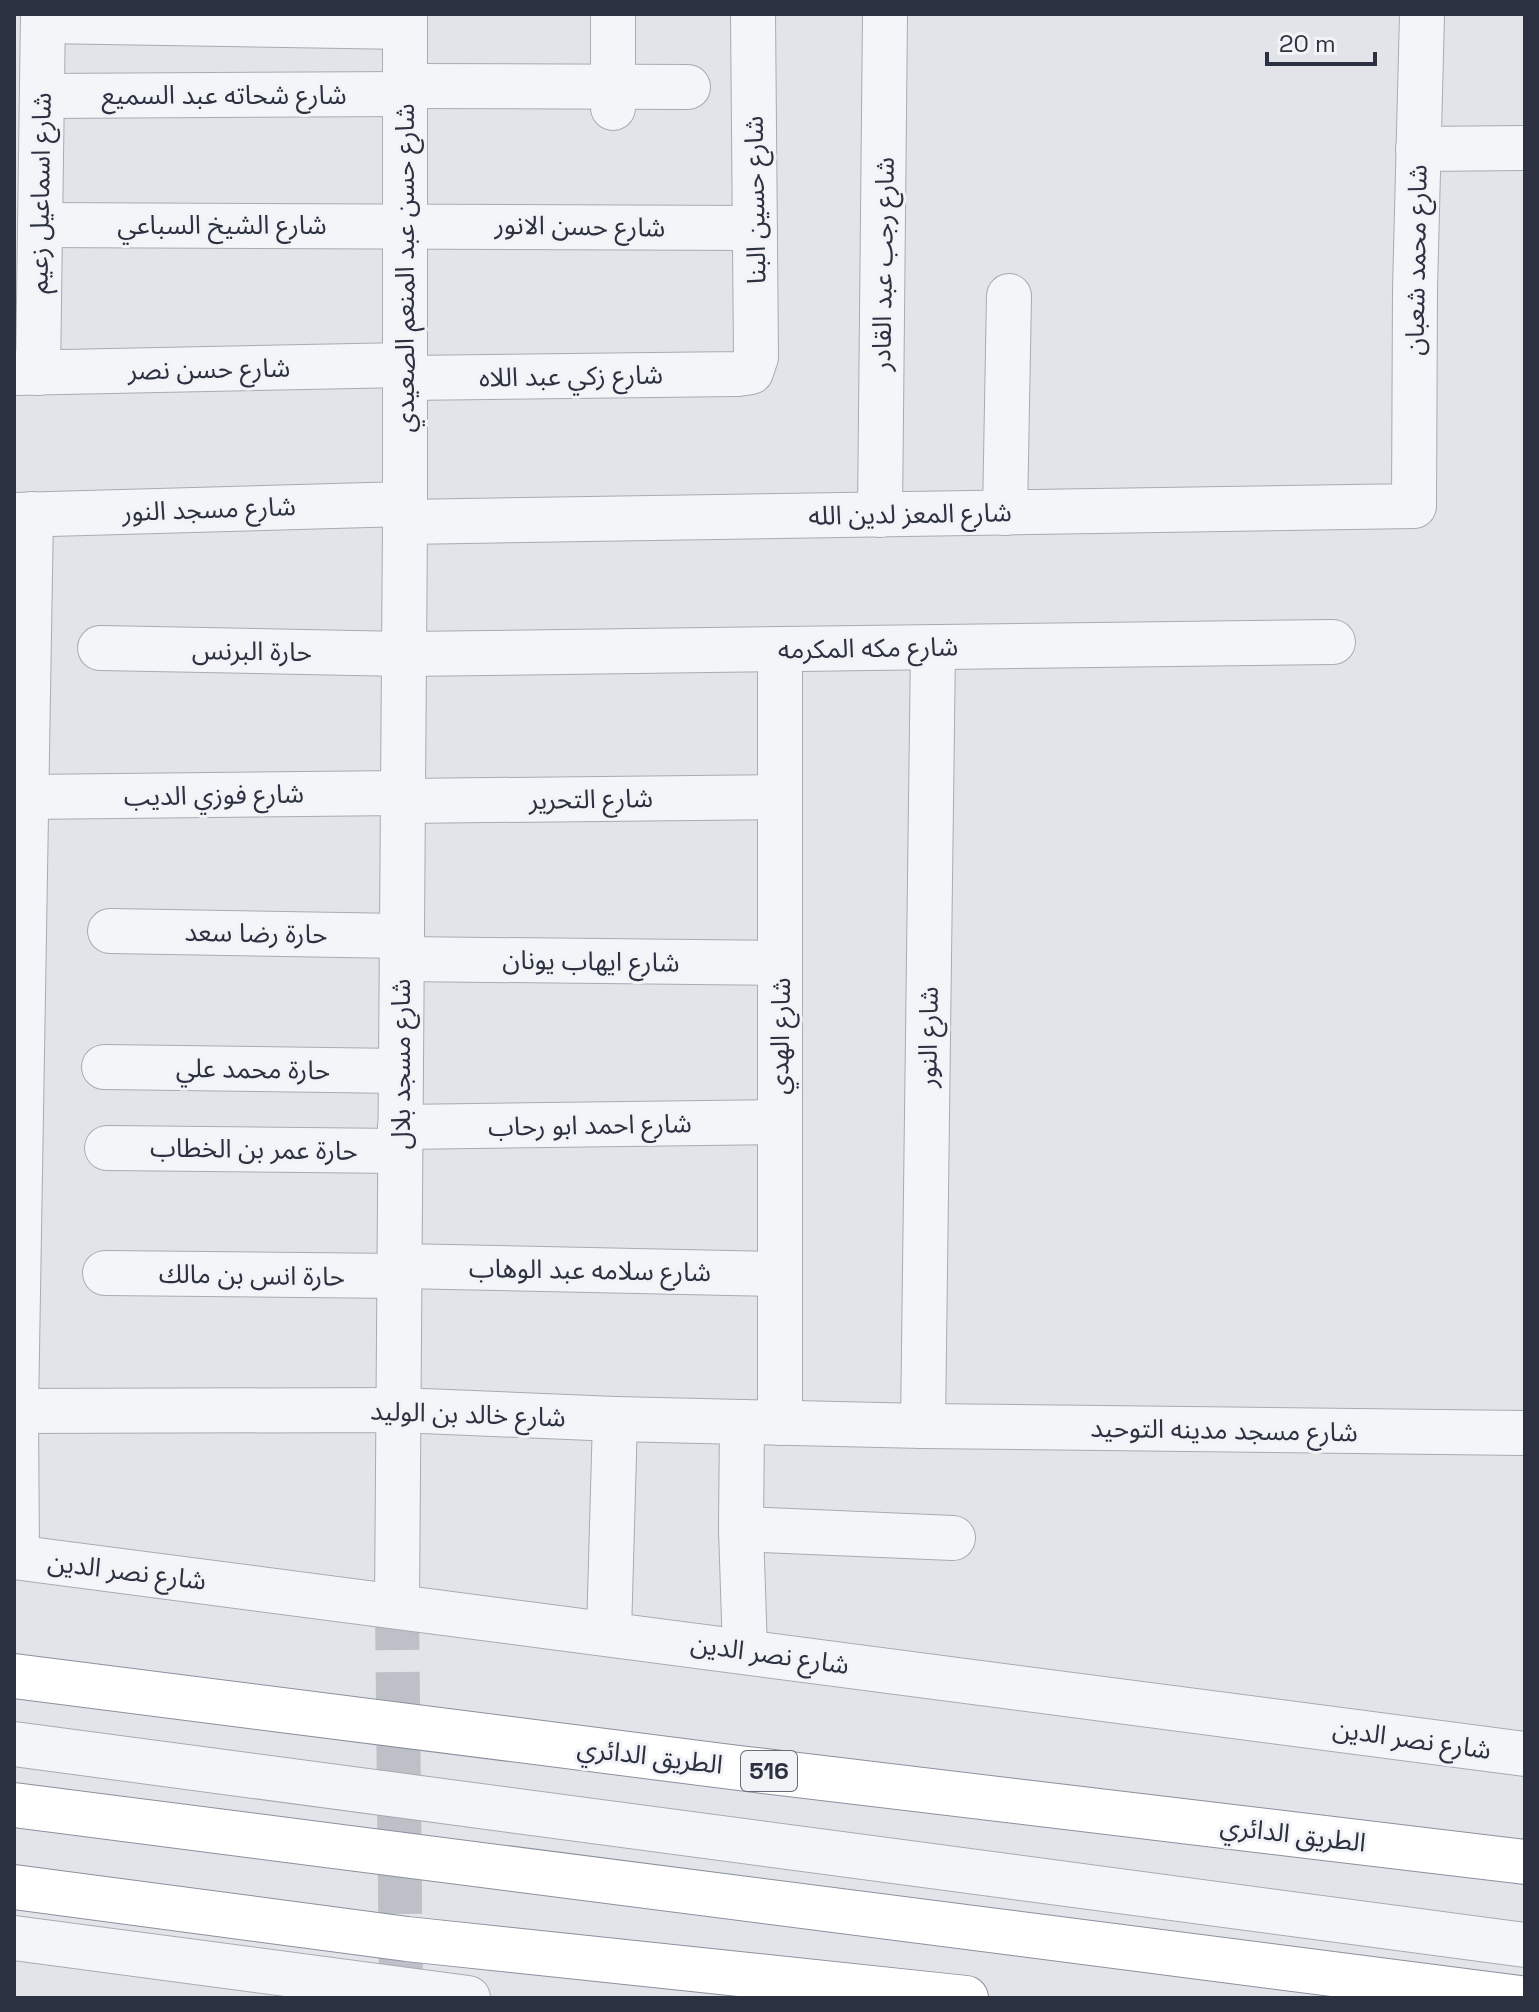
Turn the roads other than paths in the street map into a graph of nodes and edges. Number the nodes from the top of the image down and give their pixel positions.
1 (613, 14) edge
2 (753, 14) edge
3 (885, 14) edge
4 (1422, 14) edge
5 (43, 18) edge
6 (405, 21) edge
7 (688, 87) dead end
8 (406, 90) junction
9 (42, 96) junction
10 (613, 97) junction
11 (1525, 148) edge
12 (1418, 149) junction
13 (40, 225) junction
14 (405, 225) junction
15 (755, 228) junction
16 (1009, 296) dead end
17 (405, 371) junction
18 (26, 373) edge
19 (738, 374) joint
20 (1414, 506) joint
21 (405, 513) junction
22 (1005, 513) junction
23 (22, 514) edge
24 (880, 515) junction
25 (1333, 642) dead end
26 (933, 647) junction
27 (100, 648) dead end
28 (780, 649) junction
29 (404, 654) junction
30 (26, 797) junction
31 (403, 797) junction
32 (780, 797) junction
33 (110, 931) dead end
34 (402, 948) junction
35 (780, 963) junction
36 (104, 1067) dead end
37 (401, 1071) junction
38 (779, 1122) junction
39 (400, 1139) junction
40 (107, 1148) dead end
41 (400, 1271) junction
42 (105, 1273) dead end
43 (780, 1274) junction
44 (399, 1410) junction
45 (15, 1411) edge
46 (615, 1419) junction
47 (761, 1423) junction
48 (923, 1426) junction
49 (1525, 1433) edge
50 (741, 1529) junction
51 (953, 1538) dead end
52 (16, 1557) edge
53 (397, 1606) junction
54 (609, 1633) junction
55 (745, 1651) junction
56 (14, 1676) edge
57 (14, 1744) edge
58 (1525, 1754) edge
59 (14, 1805) edge
60 (1525, 1862) edge
61 (14, 1887) edge
62 (14, 1938) edge
63 (1525, 1945) edge
64 (401, 1994) edge
65 (468, 1998) edge
66 (966, 1998) edge
67 (1520, 1998) edge

1 - 10 street
2 - 15 street, شارع حسين البنا
3 - 24 street, شارع رجب عبد القادر
4 - 12 street, شارع محمد شعبان
5 - 6 street
5 - 9 street, شارع اسماعيل زعيم
6 - 8 street, شارع حسن عبد المنعم الصعيدي
7 - 10 street, شارع شحاته عبد السميع
8 - 9 street, شارع شحاته عبد السميع
8 - 10 street, شارع شحاته عبد السميع
8 - 14 street, شارع حسن عبد المنعم الصعيدي
9 - 13 street, شارع اسماعيل زعيم
11 - 12 street
12 - 20 street, شارع محمد شعبان
13 - 14 street, شارع الشيخ السباعي
13 - 18 street, شارع اسماعيل زعيم
14 - 15 street, شارع حسن الانور
14 - 17 street, شارع حسن عبد المنعم الصعيدي
15 - 19 street, شارع حسين البنا
16 - 22 street
17 - 18 street, شارع حسن نصر
17 - 19 street, شارع زكي عبد اللاه
17 - 21 street, شارع حسن عبد المنعم الصعيدي
20 - 22 street, شارع المعز لدين الله
21 - 23 street, شارع مسجد النور
21 - 24 street, شارع المعز لدين الله
21 - 29 street, شارع مسجد بلال
22 - 24 street, شارع المعز لدين الله
23 - 30 street
25 - 26 street, شارع مكه المكرمه
26 - 28 street, شارع مكه المكرمه
26 - 48 street, شارع النور
27 - 29 street, حارة البرنس
28 - 29 street, شارع مكه المكرمه
28 - 32 street, شارع الهدي
29 - 31 street, شارع مسجد بلال
30 - 31 street, شارع فوزي الديب
30 - 45 street
31 - 32 street, شارع التحرير
31 - 34 street, شارع مسجد بلال
32 - 35 street, شارع الهدي
33 - 34 street, حارة رضا سعد
34 - 35 street, شارع ايهاب يونان
34 - 37 street, شارع مسجد بلال
35 - 38 street, شارع الهدي
36 - 37 street, حارة محمد علي
37 - 39 street, شارع مسجد بلال
38 - 39 street, شارع احمد ابو رحاب
38 - 43 street, شارع الهدي
39 - 40 street, حارة عمر بن الخطاب
39 - 41 street, شارع مسجد بلال
41 - 42 street, حارة انس بن مالك
41 - 43 street, شارع سلامه عبد الوهاب
41 - 44 street, شارع مسجد بلال
43 - 47 street, شارع الهدي
44 - 45 street, شارع خالد بن الوليد
44 - 46 street, شارع خالد بن الوليد
44 - 53 street, شارع مسجد بلال
45 - 52 street
46 - 47 street, شارع خالد بن الوليد
46 - 54 street
47 - 48 street, شارع خالد بن الوليد
47 - 50 street, شارع الهدي
48 - 49 street, شارع مسجد مدينه التوحيد
50 - 51 street
50 - 55 street, شارع الهدي
52 - 53 street, شارع نصر الدين
53 - 54 street, شارع نصر الدين
54 - 55 street, شارع نصر الدين
55 - 58 street, شارع نصر الدين
56 - 60 highway, الطريق الدائري / 516
57 - 63 street
59 - 67 highway
61 - 66 highway
62 - 64 street
64 - 65 street

